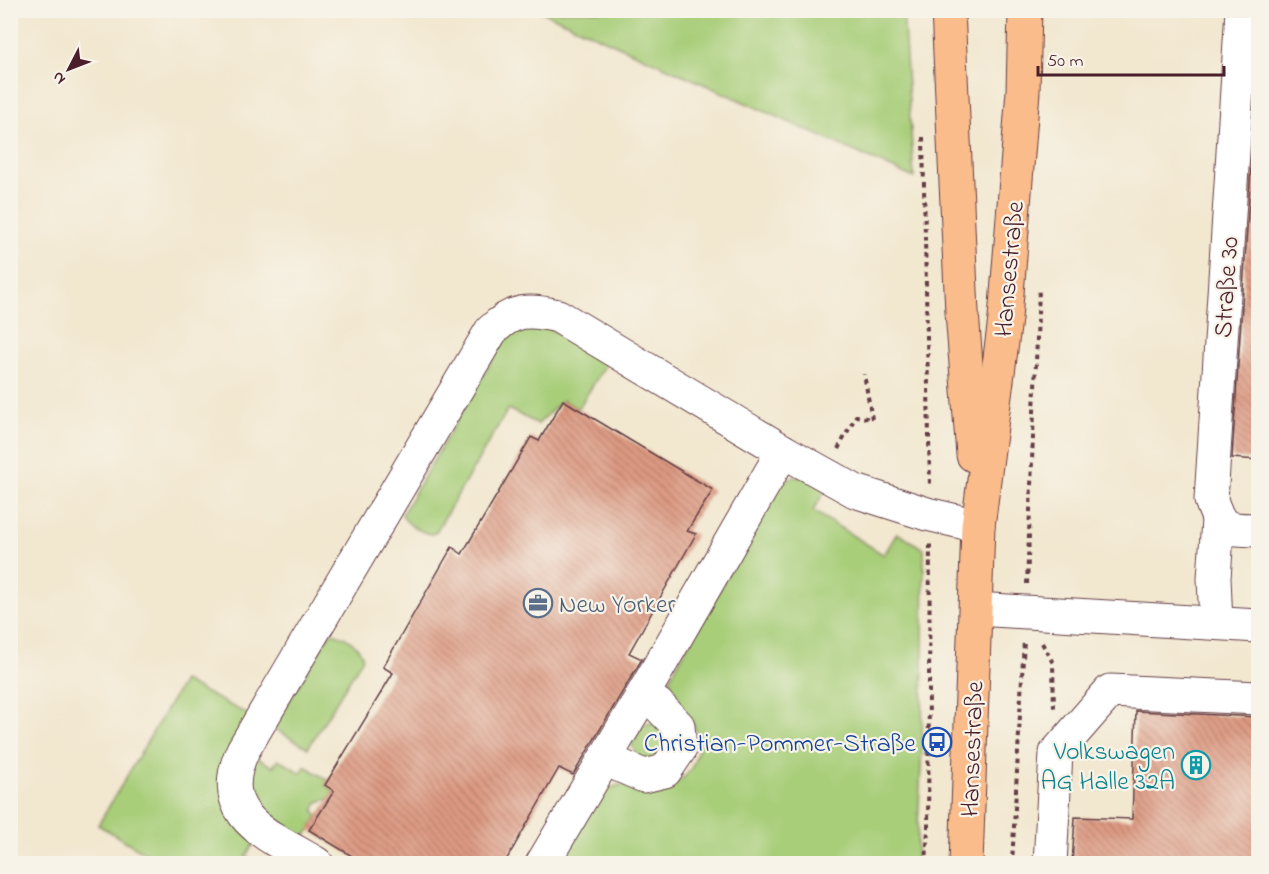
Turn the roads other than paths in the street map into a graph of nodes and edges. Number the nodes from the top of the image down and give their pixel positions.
1 (948, 10) edge
2 (1025, 10) edge
3 (1242, 10) edge
4 (783, 451) junction
5 (1218, 520) junction
6 (978, 526) junction
7 (1258, 531) edge
8 (976, 609) junction
9 (1216, 624) junction
10 (1258, 626) edge
11 (642, 696) junction
12 (1258, 698) edge
13 (605, 759) junction
14 (317, 864) edge
15 (542, 864) edge
16 (966, 864) edge
17 (1050, 864) edge

1 - 6 main road, Hansestraße
2 - 6 main road, Hansestraße
3 - 5 street, Straße 30
4 - 6 street
4 - 11 street
4 - 14 street
5 - 7 street
5 - 9 street, Straße 30
6 - 8 main road, Hansestraße
8 - 9 street
8 - 16 main road, Hansestraße
9 - 10 street
11 - 13 street
11 - 13 street
12 - 17 street
13 - 15 street

